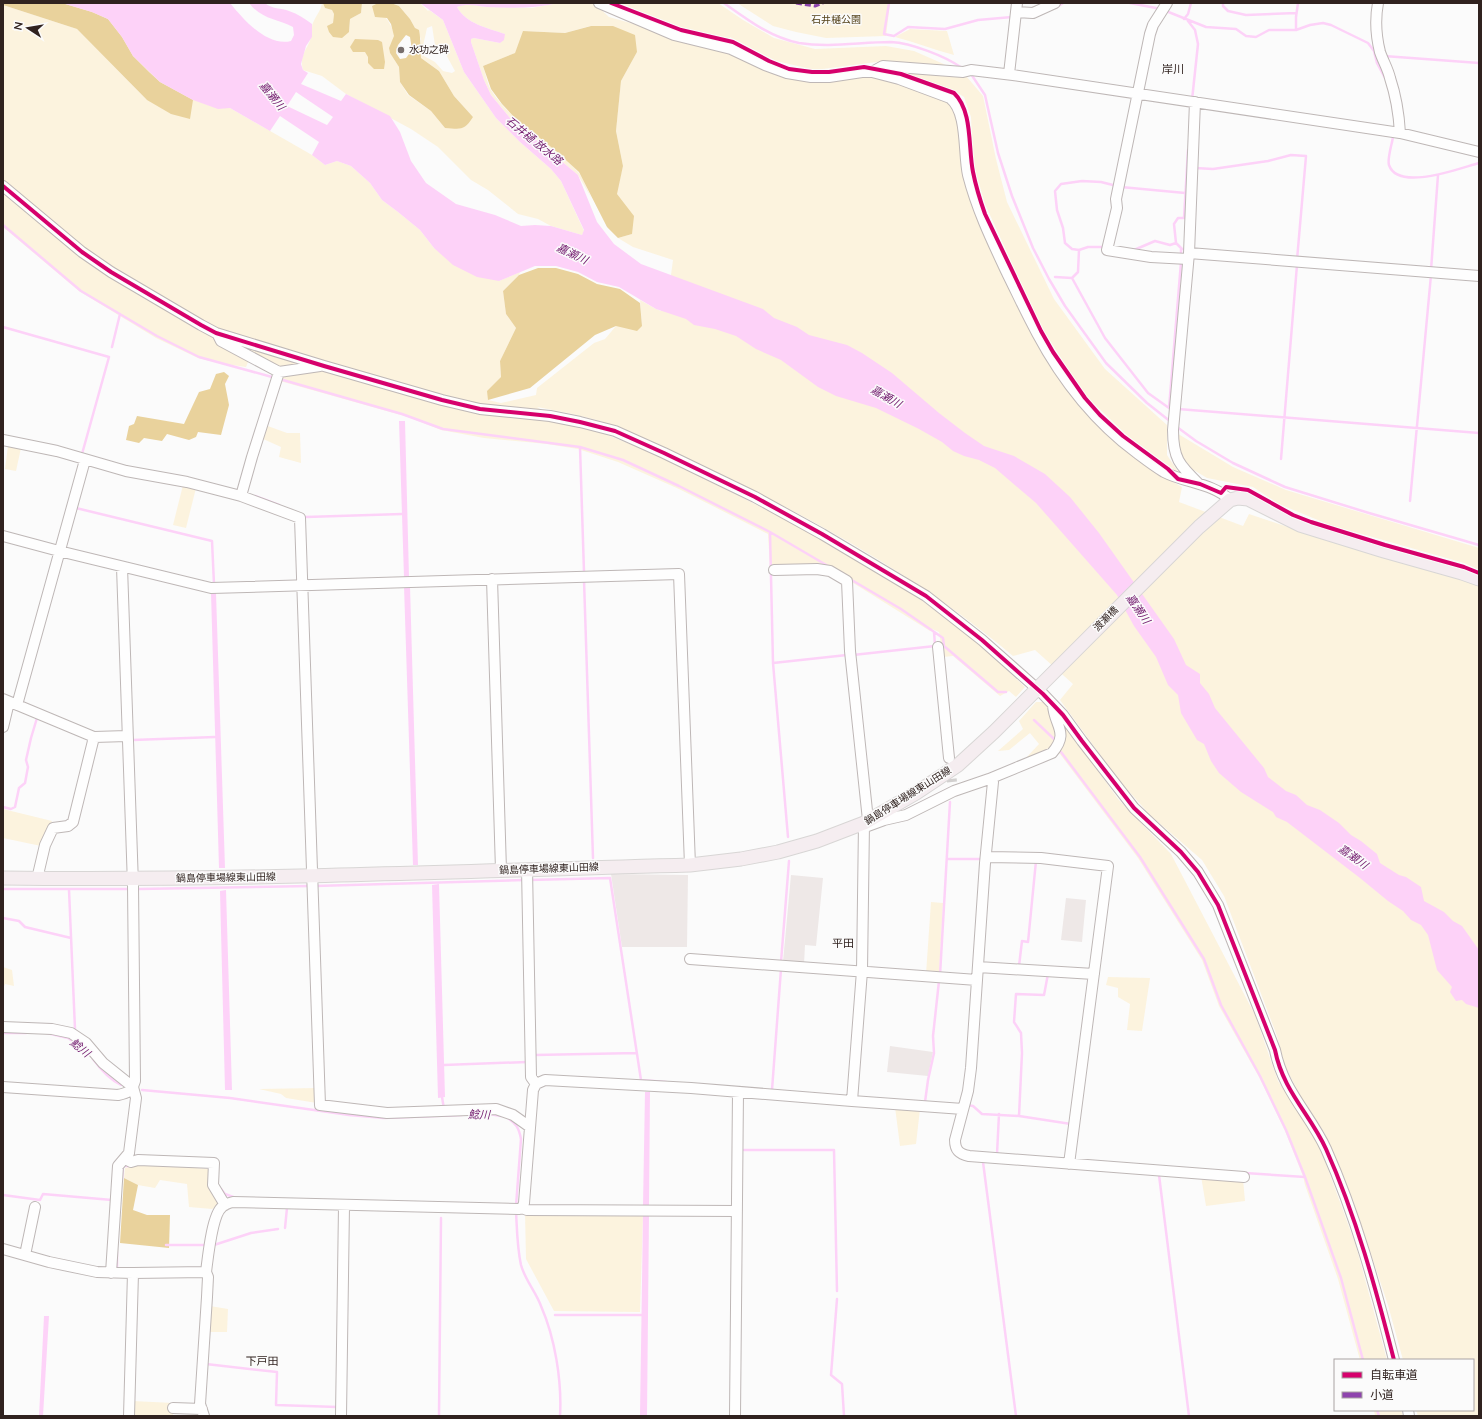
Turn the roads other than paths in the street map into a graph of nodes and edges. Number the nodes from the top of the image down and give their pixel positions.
1 (599, 3) edge
2 (1055, 3) edge
3 (1378, 3) edge
4 (1164, 8) edge
5 (1016, 12) edge
6 (872, 72) junction
7 (1009, 74) junction
8 (1137, 93) junction
9 (1192, 102) junction
10 (1400, 133) junction
11 (1479, 152) edge
12 (4, 188) edge
13 (1186, 255) junction
14 (1479, 276) edge
15 (216, 333) junction
16 (324, 366) junction
17 (279, 372) junction
18 (3, 440) edge
19 (85, 460) junction
20 (1200, 484) junction
21 (241, 496) junction
22 (1228, 502) junction
23 (3, 536) edge
24 (59, 551) junction
25 (122, 567) junction
26 (774, 570) dead end
27 (492, 579) junction
28 (1479, 579) edge
29 (303, 585) junction
30 (938, 647) dead end
31 (1039, 687) junction
32 (10, 702) edge
33 (1053, 704) junction
34 (3, 727) edge
35 (128, 736) junction
36 (94, 737) junction
37 (949, 758) tunnel mouth
38 (990, 779) junction
39 (866, 824) junction
40 (986, 857) junction
41 (690, 865) junction
42 (501, 870) junction
43 (528, 876) junction
44 (3, 878) edge
45 (37, 879) junction
46 (133, 880) junction
47 (312, 883) junction
48 (690, 959) dead end
49 (978, 967) junction
50 (862, 971) junction
51 (1094, 974) junction
52 (977, 980) junction
53 (3, 1027) edge
54 (536, 1084) junction
55 (3, 1087) edge
56 (133, 1087) junction
57 (738, 1092) junction
58 (852, 1101) junction
59 (964, 1106) junction
60 (530, 1127) junction
61 (125, 1158) junction
62 (1070, 1160) junction
63 (1244, 1177) dead end
64 (225, 1204) junction
65 (344, 1206) junction
66 (35, 1207) dead end
67 (521, 1209) junction
68 (737, 1211) junction
69 (3, 1249) edge
70 (25, 1255) junction
71 (206, 1272) junction
72 (111, 1273) junction
73 (133, 1273) junction
74 (1394, 1359) edge
75 (173, 1408) dead end
76 (203, 1412) edge
77 (129, 1416) edge
78 (342, 1416) edge
79 (735, 1416) edge

1 - 6 street
2 - 5 street
3 - 10 street
4 - 8 street
5 - 7 street
6 - 7 street
6 - 20 street
7 - 8 street
8 - 9 street
8 - 13 street
9 - 10 street
9 - 13 street
10 - 11 street
12 - 15 street
13 - 14 street
13 - 20 street
15 - 16 street
15 - 17 street
16 - 17 street
16 - 31 street
17 - 21 street
18 - 19 street
19 - 21 street
19 - 24 street
20 - 22 street
21 - 29 street
22 - 28 main road
22 - 31 main road, 渡瀬橋
23 - 24 street
24 - 25 street
24 - 32 street
25 - 29 street
25 - 35 street
26 - 39 street
27 - 29 street
27 - 41 street
27 - 42 street
29 - 47 street
30 - 37 street
31 - 33 street
31 - 39 main road, 鍋島停車場線東山田線
32 - 34 street
32 - 36 street
33 - 38 street
33 - 74 street
35 - 36 street
35 - 46 street
36 - 45 street
38 - 39 street
38 - 40 street
39 - 41 main road, 鍋島停車場線東山田線
39 - 50 street
40 - 49 street
40 - 51 street
41 - 43 main road, 鍋島停車場線東山田線
42 - 43 main road, 鍋島停車場線東山田線
42 - 47 main road, 鍋島停車場線東山田線
43 - 54 street
44 - 45 main road, 鍋島停車場線東山田線
45 - 46 main road, 鍋島停車場線東山田線
46 - 47 main road, 鍋島停車場線東山田線
46 - 56 street
47 - 60 street
48 - 50 street
49 - 51 street
49 - 52 street
50 - 52 street
50 - 58 street
51 - 62 street
52 - 59 street
53 - 56 street
54 - 57 street
54 - 60 street
55 - 56 street
56 - 61 street
57 - 58 street
57 - 68 street
58 - 59 street
59 - 62 street
60 - 67 street
61 - 64 street
61 - 72 street
62 - 63 street
64 - 65 street
64 - 71 street
65 - 67 street
65 - 78 street
66 - 70 street
67 - 68 street
68 - 79 street
69 - 70 street
70 - 72 street
71 - 73 street
71 - 76 street
72 - 73 street
73 - 77 street
75 - 76 street

